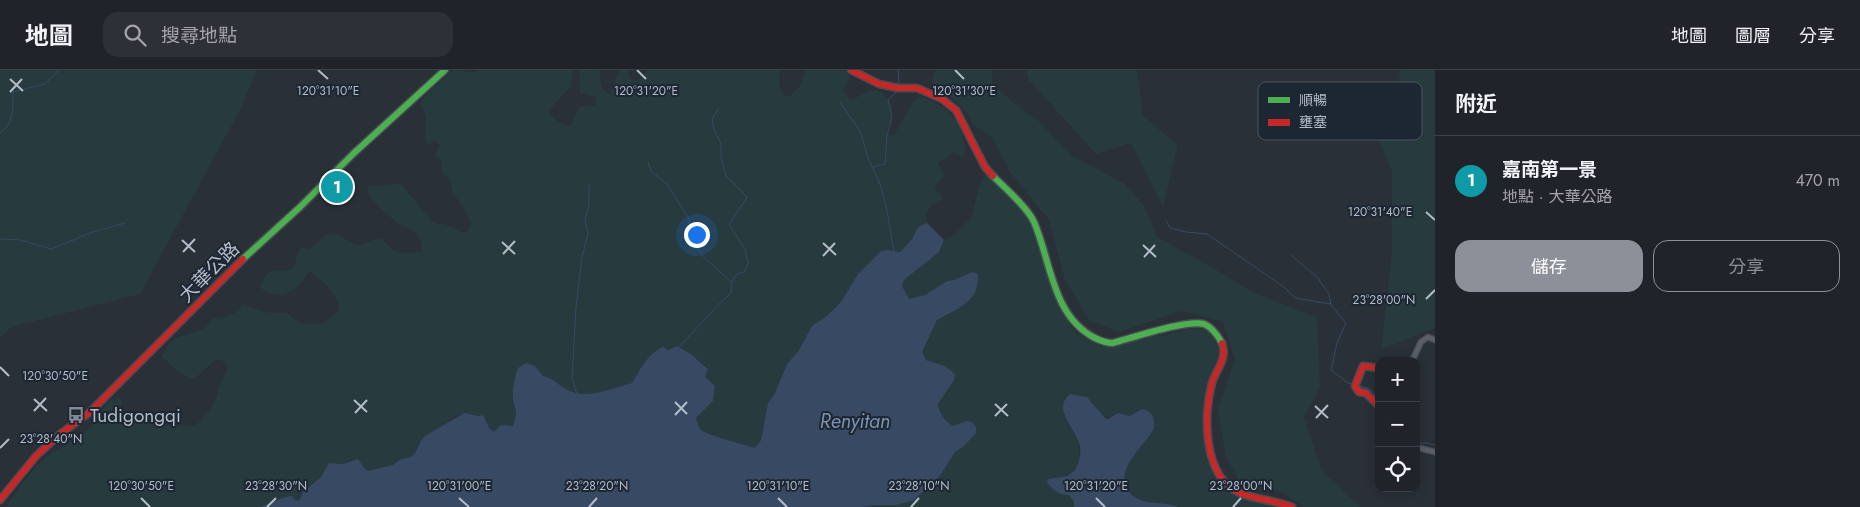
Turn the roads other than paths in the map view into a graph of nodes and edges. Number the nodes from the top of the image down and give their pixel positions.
1 (445, 70) edge
2 (852, 70) edge
3 (1435, 340) edge
4 (1414, 357) edge
5 (1375, 367) edge
6 (1375, 402) edge
7 (1420, 448) edge
8 (1435, 452) edge
9 (0, 500) edge
10 (1292, 507) edge

1 - 9 street, 大華公路
2 - 10 street
3 - 4 street
5 - 6 street
7 - 8 street

